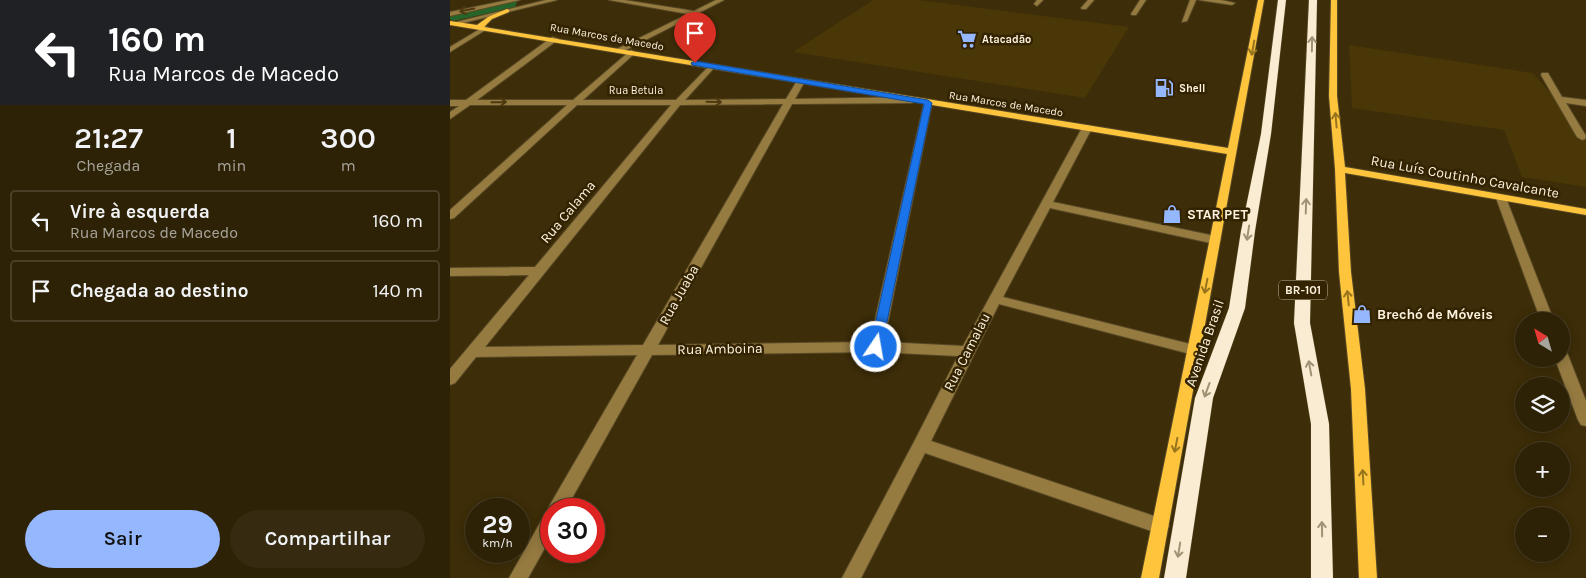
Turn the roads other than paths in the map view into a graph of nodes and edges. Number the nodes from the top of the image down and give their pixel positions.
1 (517, 0) edge
2 (554, 0) edge
3 (612, 0) edge
4 (721, 0) edge
5 (1091, 0) edge
6 (1143, 0) edge
7 (1193, 0) edge
8 (1202, 0) edge
9 (1261, 0) edge
10 (1282, 0) edge
11 (1313, 0) edge
12 (1334, 0) edge
13 (534, 2) edge
14 (1232, 3) dead end
15 (1084, 8) dead end
16 (507, 11) junction
17 (695, 13) junction
18 (450, 14) edge
19 (1134, 14) dead end
20 (1184, 21) dead end
21 (452, 23) edge
22 (482, 28) junction
23 (555, 40) junction
24 (450, 50) edge
25 (620, 51) junction
26 (631, 52) junction
27 (711, 66) junction
28 (1545, 75) dead end
29 (801, 81) junction
30 (1560, 99) junction
31 (912, 100) junction
32 (576, 101) junction
33 (679, 101) junction
34 (450, 103) edge
35 (469, 103) junction
36 (788, 103) junction
37 (928, 103) junction
38 (1586, 103) edge
39 (450, 116) edge
40 (1088, 128) junction
41 (1582, 137) dead end
42 (1233, 152) junction
43 (1340, 169) junction
44 (1501, 198) junction
45 (1048, 204) junction
46 (1586, 212) edge
47 (450, 216) edge
48 (1215, 240) junction
49 (538, 271) junction
50 (450, 272) edge
51 (994, 299) junction
52 (1545, 312) edge
53 (876, 347) junction
54 (648, 350) junction
55 (1194, 350) junction
56 (967, 351) junction
57 (474, 352) junction
58 (1566, 368) edge
59 (450, 379) edge
60 (1586, 420) edge
61 (921, 445) junction
62 (564, 498) edge
63 (1160, 526) junction
64 (540, 539) edge
65 (518, 578) edge
66 (851, 578) edge
67 (1150, 578) edge
68 (1175, 578) edge
69 (1322, 578) edge
70 (1368, 578) edge

1 -> 18 street
2 - 13 street
3 - 17 street
4 - 17 street
5 - 15 street
6 - 19 street
7 - 20 street
8 - 14 street
9 -> 42 main road, Avenida Brasil
10 -> 68 highway, Avenida Brasil
69 -> 11 highway, BR-101
43 -> 12 main road
13 - 16 street
16 - 21 street
16 - 22 main road
17 - 25 street
21 - 22 main road, Rua Marcos de Macedo
22 - 23 main road, Rua Marcos de Macedo
22 - 24 street
23 - 25 main road, Rua Marcos de Macedo
23 - 35 street
25 - 26 main road, Rua Marcos de Macedo
26 - 27 main road, Rua Marcos de Macedo
26 - 32 street
27 - 29 main road, Rua Marcos de Macedo
27 - 33 street, Rua Calama
28 - 30 street
29 - 31 main road, Rua Marcos de Macedo
29 - 36 street, Rua Juaba
30 - 38 street
30 - 41 street
31 - 36 street, Rua Betula
31 - 37 main road, Rua Marcos de Macedo
32 - 33 street, Rua Betula
35 -> 32 street, Rua Betula
32 - 47 street
33 -> 36 street, Rua Betula
33 - 49 street, Rua Calama
34 - 35 street, Rua Betula
35 - 39 street
36 - 54 street, Rua Juaba
37 - 40 main road, Rua Marcos de Macedo
37 - 53 street
40 - 42 main road, Rua Marcos de Macedo
40 - 45 street, Rua Camalau
42 - 48 main road, Avenida Brasil
43 - 44 main road, Rua Luís Coutinho Cavalcante
70 -> 43 main road
44 - 46 main road, Rua Luís Coutinho Cavalcante
44 - 52 street
45 - 48 street
45 - 51 street, Rua Camalau
48 -> 55 main road, Avenida Brasil
49 - 50 street
49 - 57 street, Rua Calama
51 - 55 street
51 - 56 street, Rua Camalau
53 - 54 street, Rua Amboina
53 - 56 street, Rua Amboina
54 - 57 street, Rua Amboina
54 - 62 street, Rua Juaba
55 -> 63 main road, Avenida Brasil
56 - 61 street, Rua Camalau
57 - 59 street, Rua Calama
58 - 60 street
61 - 63 street
61 - 66 street, Rua Camalau
63 - 67 main road, Avenida Brasil
64 - 65 street

